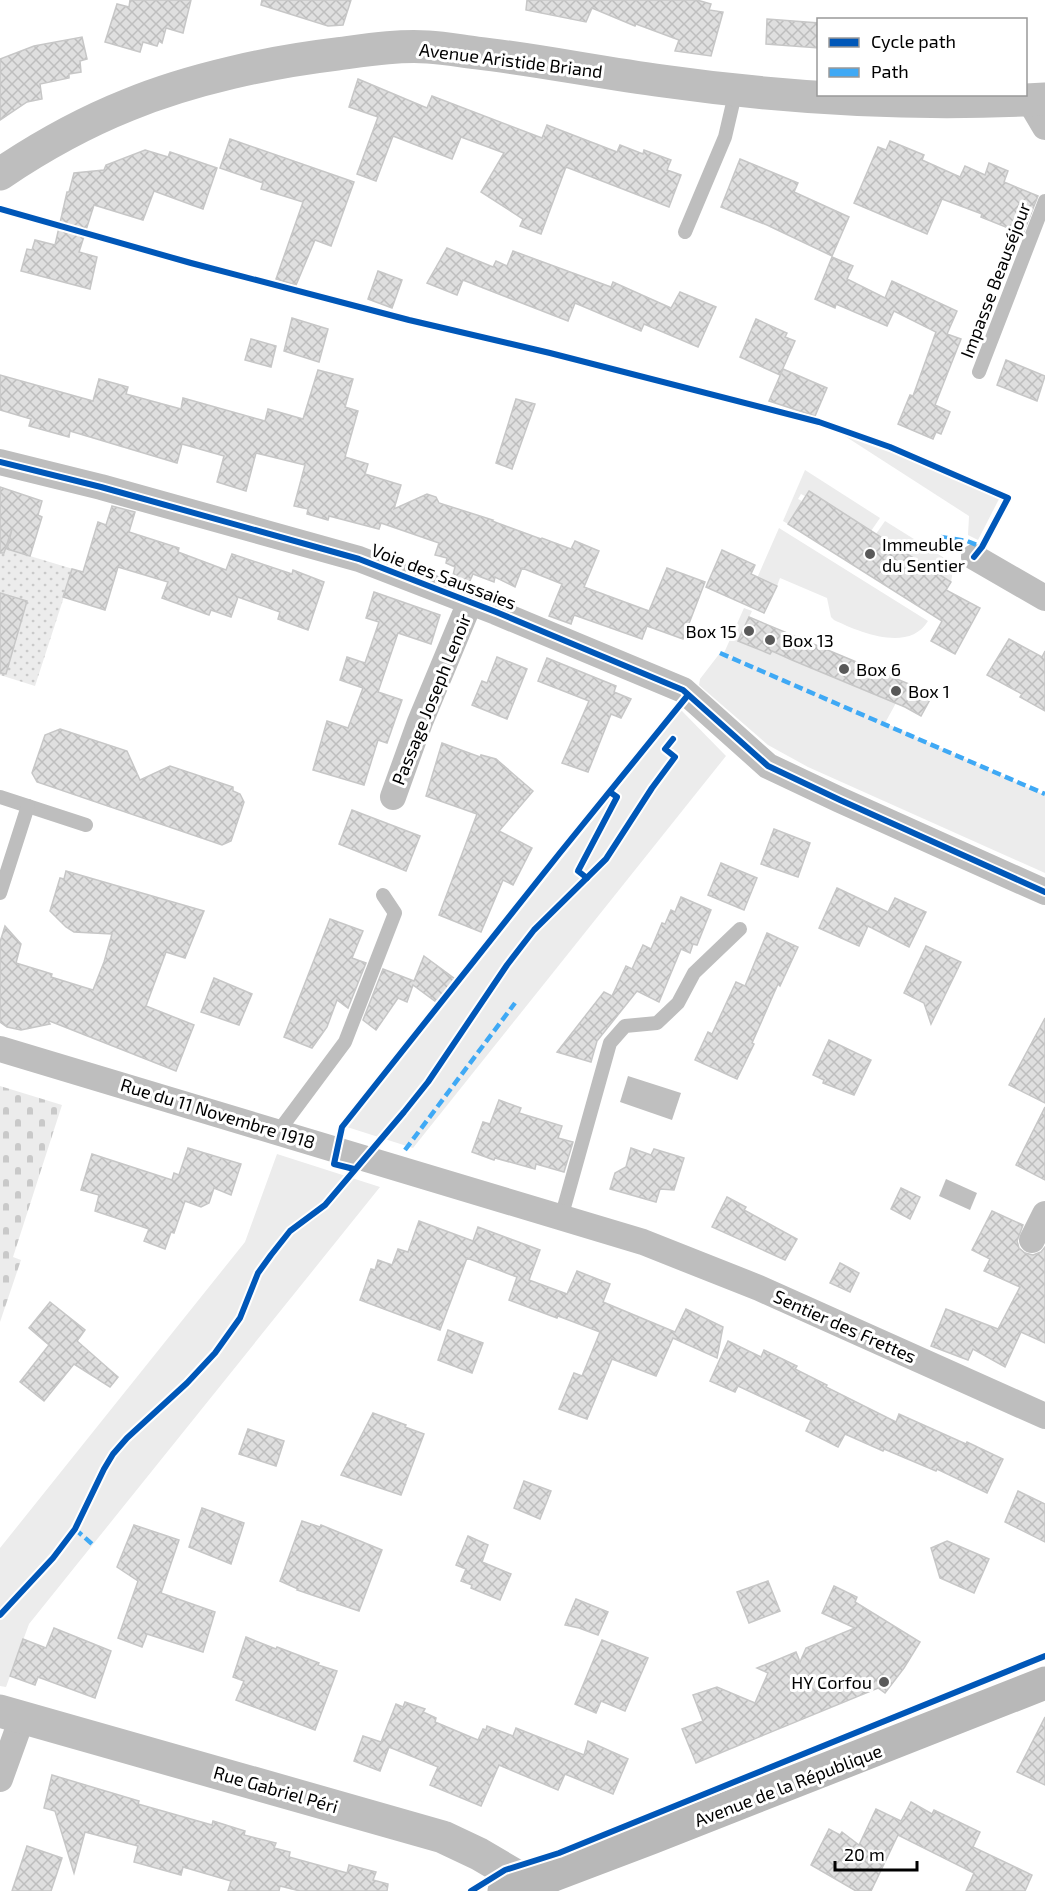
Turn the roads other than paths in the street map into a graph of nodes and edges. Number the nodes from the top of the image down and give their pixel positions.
1 (736, 89) junction
2 (1040, 109) edge
3 (0, 174) edge
4 (1045, 201) edge
5 (686, 232) dead end
6 (979, 372) dead end
7 (0, 462) edge
8 (974, 557) dead end
9 (1045, 598) edge
10 (470, 602) junction
11 (0, 797) edge
12 (393, 797) dead end
13 (28, 806) junction
14 (86, 825) dead end
15 (1045, 892) edge
16 (0, 893) edge
17 (383, 895) dead end
18 (740, 929) dead end
19 (0, 1049) edge
20 (278, 1132) junction
21 (1045, 1214) edge
22 (561, 1218) junction
23 (1032, 1240) dead end
24 (643, 1242) joint
25 (1045, 1416) edge
26 (1045, 1683) edge
27 (11, 1714) edge
28 (0, 1779) edge
29 (525, 1889) edge

1 - 2 street, Avenue Aristide Briand
1 - 3 street, Avenue Aristide Briand
1 - 5 lane
4 - 6 lane, Impasse Beauséjour
7 - 10 street, Voie des Saussaies
8 - 9 street
10 - 12 street, Passage Joseph Lenoir
10 - 15 street, Voie des Saussaies
11 - 13 lane
13 - 14 lane
13 - 16 lane
17 - 20 lane
18 - 22 lane
19 - 20 street, Rue du 11 Novembre 1918
20 - 22 street, Rue du 11 Novembre 1918
21 - 23 street
22 - 24 street, Rue du 11 Novembre 1918
24 - 25 street, Sentier des Frettes
26 - 29 main road, Avenue de la République
27 - 28 street
27 - 29 street, Rue Gabriel Péri

